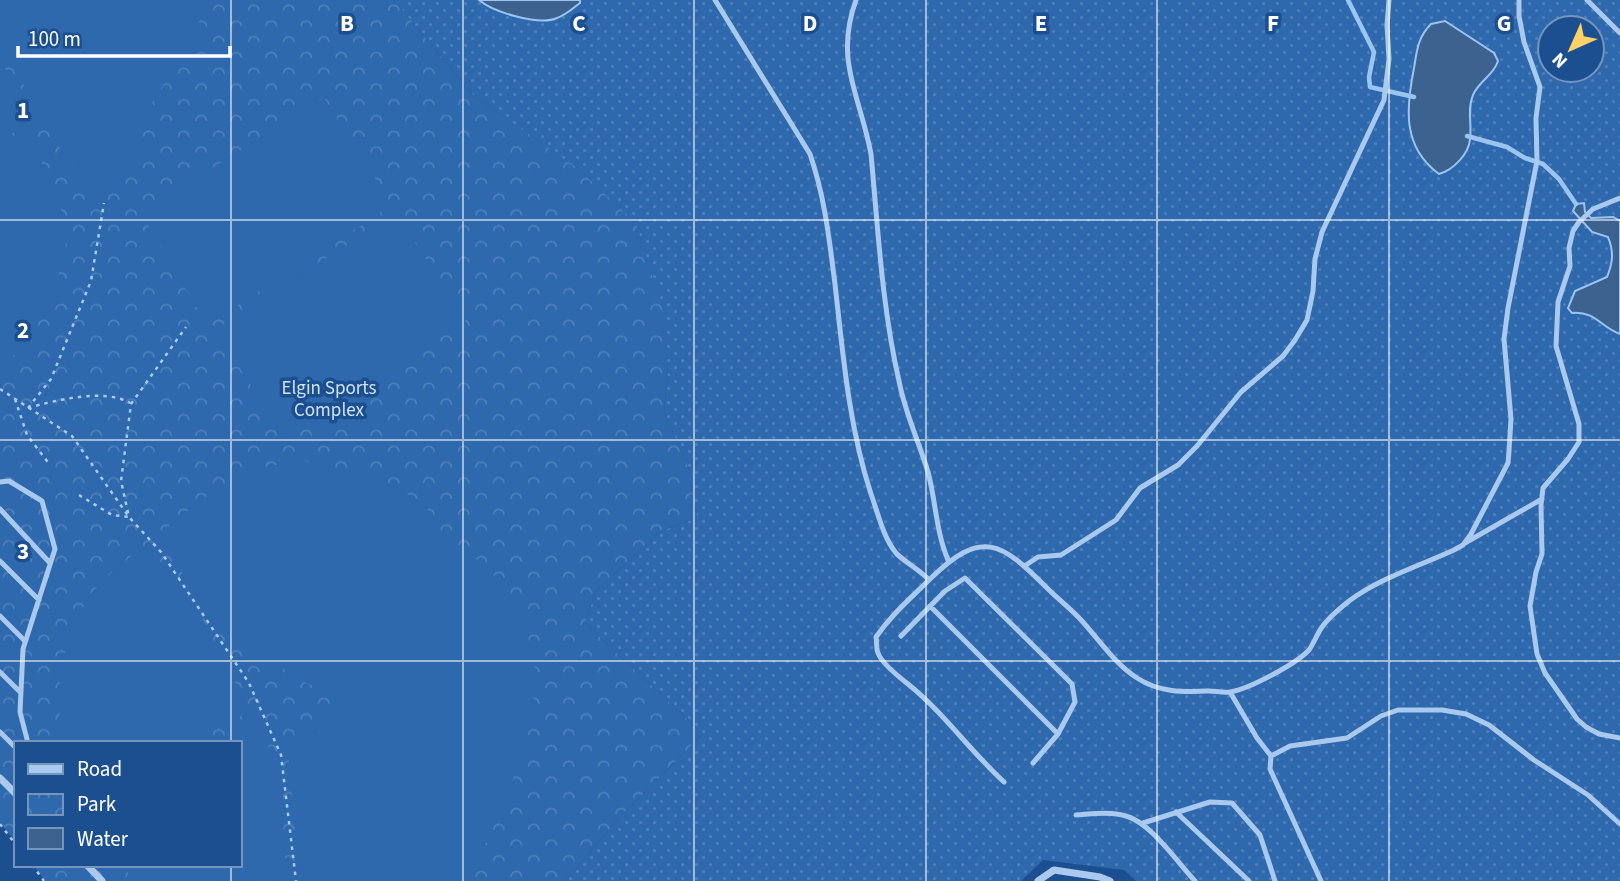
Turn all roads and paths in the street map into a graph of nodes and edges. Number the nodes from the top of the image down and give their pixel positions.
1 (715, 0) edge
2 (856, 0) edge
3 (1388, 0) edge
4 (1519, 0) edge
5 (1587, 0) edge
6 (1620, 33) edge
7 (1620, 198) edge
8 (104, 203) dead end
9 (186, 327) dead end
10 (0, 389) edge
11 (15, 399) junction
12 (131, 404) junction
13 (28, 408) junction
14 (50, 465) dead end
15 (0, 482) edge
16 (79, 495) dead end
17 (1542, 499) junction
18 (0, 509) edge
19 (129, 517) junction
20 (1462, 545) junction
21 (948, 560) junction
22 (0, 561) edge
23 (50, 563) junction
24 (1026, 565) junction
25 (929, 580) junction
26 (38, 600) junction
27 (930, 606) junction
28 (0, 616) edge
29 (901, 636) dead end
30 (25, 641) junction
31 (0, 672) edge
32 (20, 692) junction
33 (1230, 692) junction
34 (0, 732) edge
35 (1058, 734) junction
36 (1620, 738) edge
37 (27, 741) edge
38 (14, 746) edge
39 (1271, 756) junction
40 (1032, 763) dead end
41 (0, 778) edge
42 (1004, 782) dead end
43 (14, 792) edge
44 (1176, 812) junction
45 (1076, 815) dead end
46 (1143, 823) junction
47 (0, 824) edge
48 (1620, 824) edge
49 (14, 842) edge
50 (89, 867) edge
51 (102, 881) edge
52 (296, 881) edge
53 (1038, 881) edge
54 (1110, 881) edge
55 (1195, 881) edge
56 (1249, 881) edge
57 (1275, 881) edge
58 (1321, 881) edge

1 - 25 lane
2 - 21 lane
3 - 24 lane
4 - 20 lane
5 - 6 lane
7 - 17 lane
8 - 13 path
9 - 12 path
10 - 11 path
11 - 13 path
11 - 14 path
12 - 13 path
12 - 19 path
13 - 19 path
15 - 23 lane
16 - 19 path
17 - 20 lane
17 - 36 lane
18 - 23 lane
19 - 52 path
20 - 33 lane
21 - 24 lane
21 - 25 lane
22 - 26 lane
23 - 26 lane
24 - 33 lane
25 - 42 lane
26 - 30 lane
27 - 29 lane
27 - 35 lane
27 - 35 lane
28 - 30 lane
30 - 32 lane
31 - 32 lane
32 - 37 lane
33 - 39 lane
34 - 38 lane
35 - 40 lane
39 - 48 lane
39 - 58 lane
41 - 43 street
44 - 46 lane
44 - 56 lane
44 - 57 lane
45 - 46 lane
46 - 55 lane
47 - 49 path
50 - 51 street
53 - 54 street

